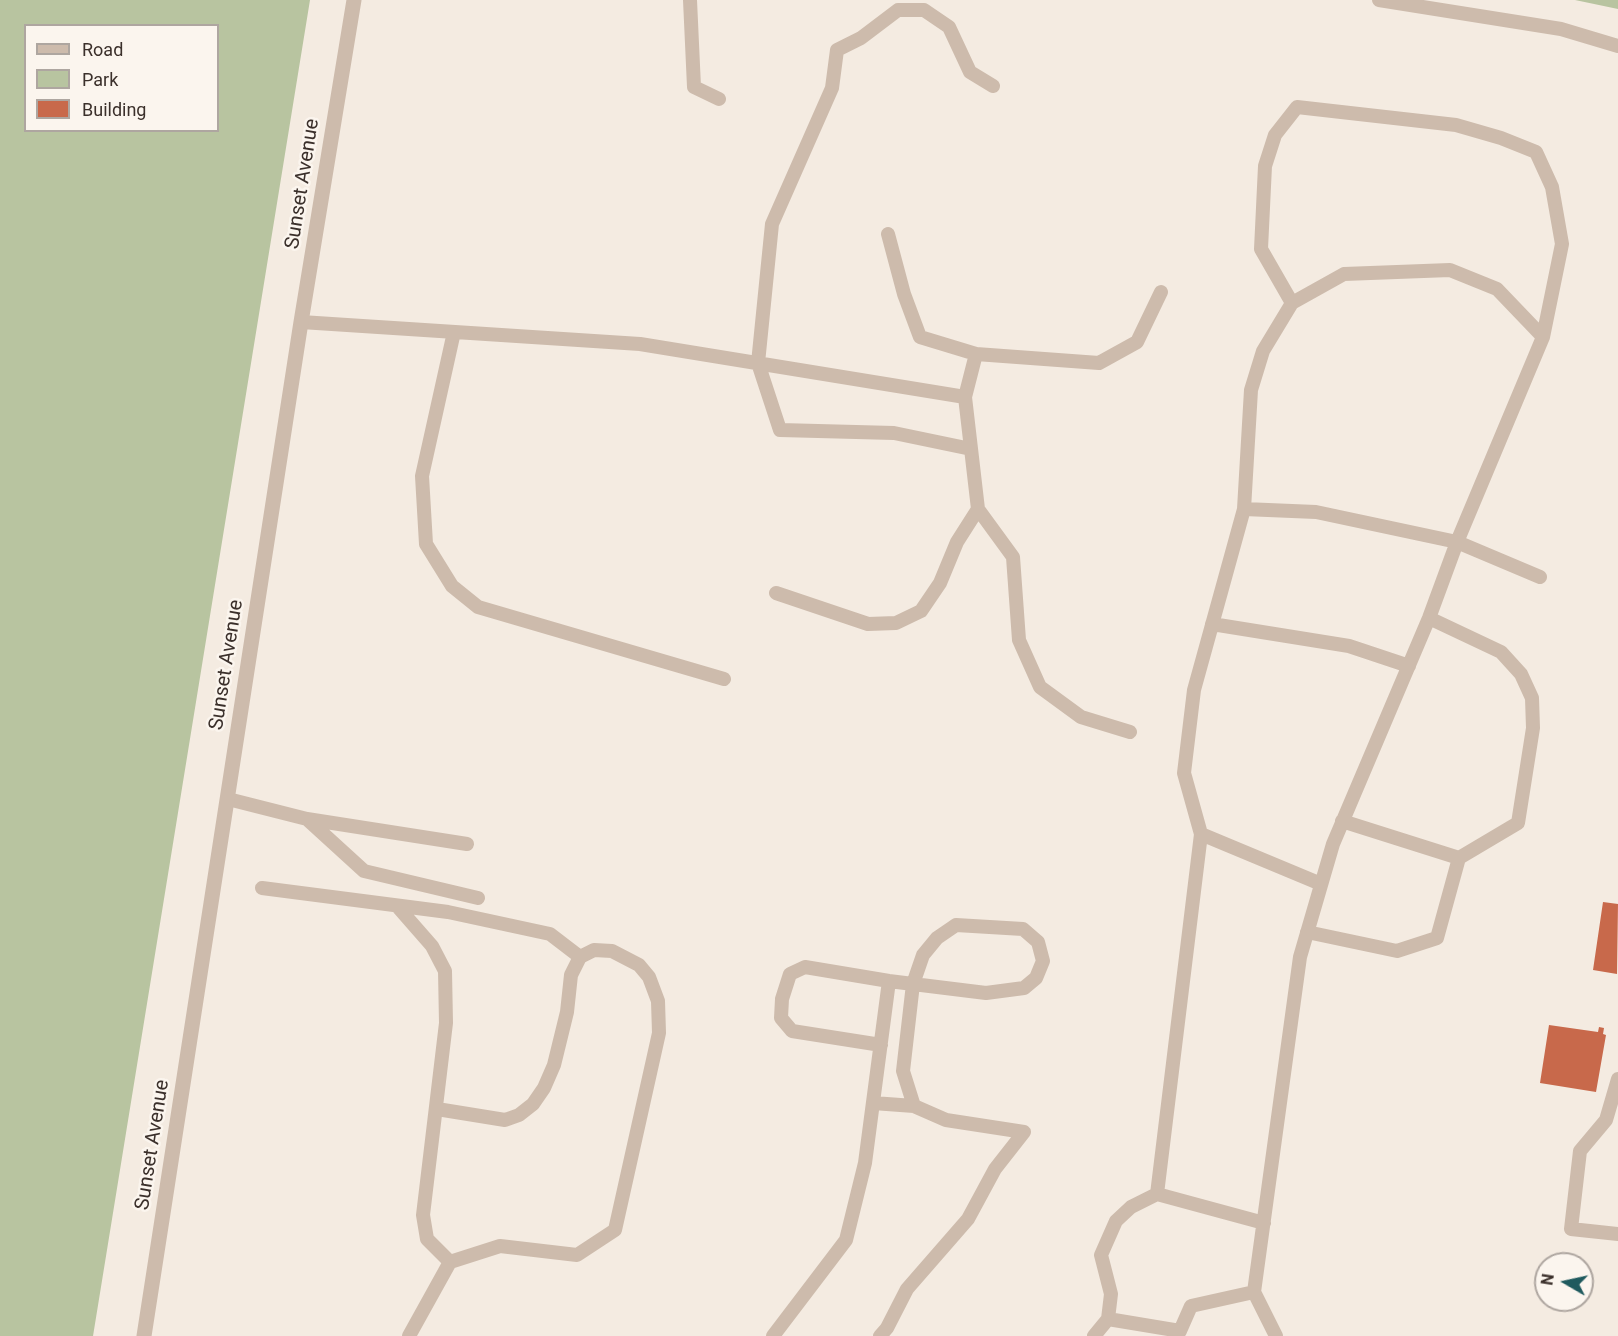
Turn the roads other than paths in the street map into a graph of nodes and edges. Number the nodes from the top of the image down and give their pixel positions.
1 (354, 0) edge
2 (690, 0) edge
3 (1379, 0) edge
4 (1618, 46) edge
5 (993, 86) dead end
6 (719, 99) dead end
7 (888, 234) dead end
8 (1161, 292) dead end
9 (1292, 303) junction
10 (301, 322) junction
11 (454, 332) junction
12 (1543, 337) junction
13 (976, 354) junction
14 (758, 363) junction
15 (965, 397) junction
16 (971, 449) junction
17 (978, 509) junction
18 (1244, 509) junction
19 (1457, 542) junction
20 (1540, 577) dead end
21 (776, 593) dead end
22 (1429, 618) junction
23 (1212, 624) junction
24 (1408, 666) junction
25 (724, 679) dead end
26 (1130, 732) dead end
27 (228, 799) junction
28 (307, 819) junction
29 (1342, 821) junction
30 (1201, 834) junction
31 (467, 843) dead end
32 (1459, 858) junction
33 (1321, 884) junction
34 (262, 888) dead end
35 (478, 898) dead end
36 (397, 906) junction
37 (1307, 933) junction
38 (580, 957) junction
39 (889, 981) junction
40 (912, 984) junction
41 (880, 1045) junction
42 (1618, 1080) edge
43 (873, 1103) junction
44 (914, 1106) junction
45 (437, 1109) junction
46 (1157, 1194) junction
47 (1264, 1223) junction
48 (1618, 1234) edge
49 (450, 1262) junction
50 (1254, 1292) junction
51 (1108, 1319) junction
52 (1179, 1334) edge
53 (144, 1336) edge
54 (409, 1336) edge
55 (773, 1336) edge
56 (880, 1336) edge
57 (1094, 1336) edge
58 (1276, 1336) edge

1 - 10 street, Sunset Avenue
2 - 6 lane
3 - 4 lane
5 - 14 lane
7 - 13 lane
8 - 13 lane
9 - 12 lane
9 - 12 lane
9 - 18 lane
10 - 11 lane
10 - 27 street, Sunset Avenue
11 - 14 lane
11 - 25 lane
12 - 19 lane
13 - 15 lane
14 - 15 lane
14 - 16 lane
15 - 16 lane
16 - 17 lane
17 - 21 lane
17 - 26 lane
18 - 19 lane
18 - 23 lane
19 - 20 lane
19 - 22 lane
22 - 24 lane
22 - 32 lane
23 - 24 lane
23 - 30 lane
24 - 29 lane
27 - 28 lane
27 - 53 street, Sunset Avenue
28 - 31 lane
28 - 35 lane
29 - 32 lane
29 - 33 lane
30 - 33 lane
30 - 46 lane
32 - 37 lane
33 - 37 lane
34 - 36 lane
36 - 38 lane
36 - 45 lane
37 - 47 lane
38 - 45 lane
38 - 49 lane
39 - 40 lane
39 - 41 lane
39 - 41 lane
40 - 40 lane
40 - 44 lane
41 - 43 lane
42 - 48 lane
43 - 44 lane
43 - 55 lane
44 - 56 lane
45 - 49 lane
46 - 47 lane
46 - 51 lane
47 - 50 lane
49 - 54 lane
50 - 52 lane
50 - 58 lane
51 - 52 lane
51 - 57 lane

